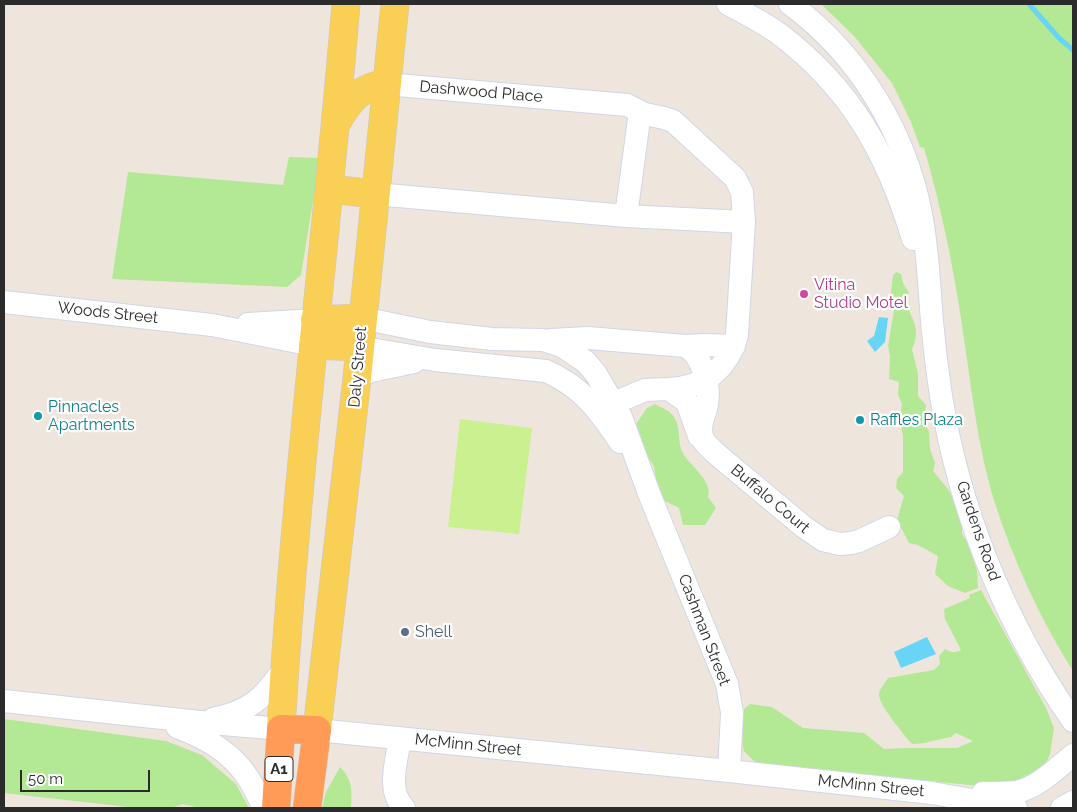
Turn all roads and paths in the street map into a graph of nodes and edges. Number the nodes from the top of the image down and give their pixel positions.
1 (346, 4) edge
2 (395, 4) edge
3 (728, 4) edge
4 (790, 4) edge
5 (386, 84) junction
6 (640, 112) junction
7 (336, 122) junction
8 (330, 189) junction
9 (375, 194) junction
10 (626, 216) junction
11 (744, 222) junction
12 (4, 302) edge
13 (362, 318) junction
14 (932, 323) junction
15 (314, 333) junction
16 (492, 339) junction
17 (543, 340) junction
18 (685, 346) junction
19 (734, 346) junction
20 (360, 347) junction
21 (575, 353) junction
22 (435, 360) junction
23 (489, 365) junction
24 (559, 377) junction
25 (357, 378) junction
26 (707, 378) junction
27 (669, 389) junction
28 (592, 402) junction
29 (614, 403) junction
30 (706, 442) junction
31 (650, 496) junction
32 (889, 527) dead end
33 (285, 667) junction
34 (4, 701) edge
35 (133, 715) junction
36 (1073, 721) edge
37 (200, 722) junction
38 (282, 730) junction
39 (317, 730) junction
40 (400, 738) junction
41 (1073, 755) edge
42 (729, 771) junction
43 (932, 793) junction
44 (1073, 802) edge
45 (263, 808) edge
46 (276, 808) edge
47 (307, 808) edge
48 (404, 808) edge
49 (1016, 808) edge
50 (1062, 808) edge

1 - 7 main road
2 - 5 main road, Daly Street
3 - 14 street, Gardens Road
4 - 14 street, Gardens Road
5 - 6 street, Dashwood Place
5 - 7 main road, Dashwood Place
5 - 9 main road, Daly Street
6 - 10 street
6 - 11 street, Dashwood Place
7 - 8 main road
8 - 9 main road
8 - 15 main road
9 - 10 street
9 - 13 main road, Daly Street
10 - 11 street
11 - 19 street, Dashwood Place
12 - 15 street, Woods Street
13 - 15 main road
13 - 16 street
13 - 20 main road, Daly Street
14 - 36 street, Gardens Road
15 - 20 main road
15 - 33 main road
16 - 17 street
16 - 23 street
17 - 18 street
17 - 21 street
18 - 19 street
18 - 26 street
19 - 26 street
20 - 22 street
20 - 25 main road, Daly Street
21 - 24 street
21 - 29 street
22 - 23 street
22 - 25 street
23 - 24 street
24 - 28 street
25 - 39 main road, Daly Street
26 - 27 street
26 - 30 street
27 - 29 street
27 - 30 street, Buffalo Court
28 - 29 street
28 - 31 street, Cashman Street
29 - 31 street, Cashman Street
30 - 32 street, Buffalo Court
31 - 42 street, Cashman Street
33 - 37 street
33 - 38 main road
34 - 35 street, McMinn Street
35 - 37 street, McMinn Street
35 - 45 street
37 - 38 street, McMinn Street
38 - 39 highway, McMinn Street
38 - 46 highway, A1
39 - 40 street, McMinn Street
39 - 47 highway, A1
40 - 42 street, McMinn Street
40 - 48 street
41 - 43 street
42 - 43 street, McMinn Street
43 - 49 street
44 - 50 street

